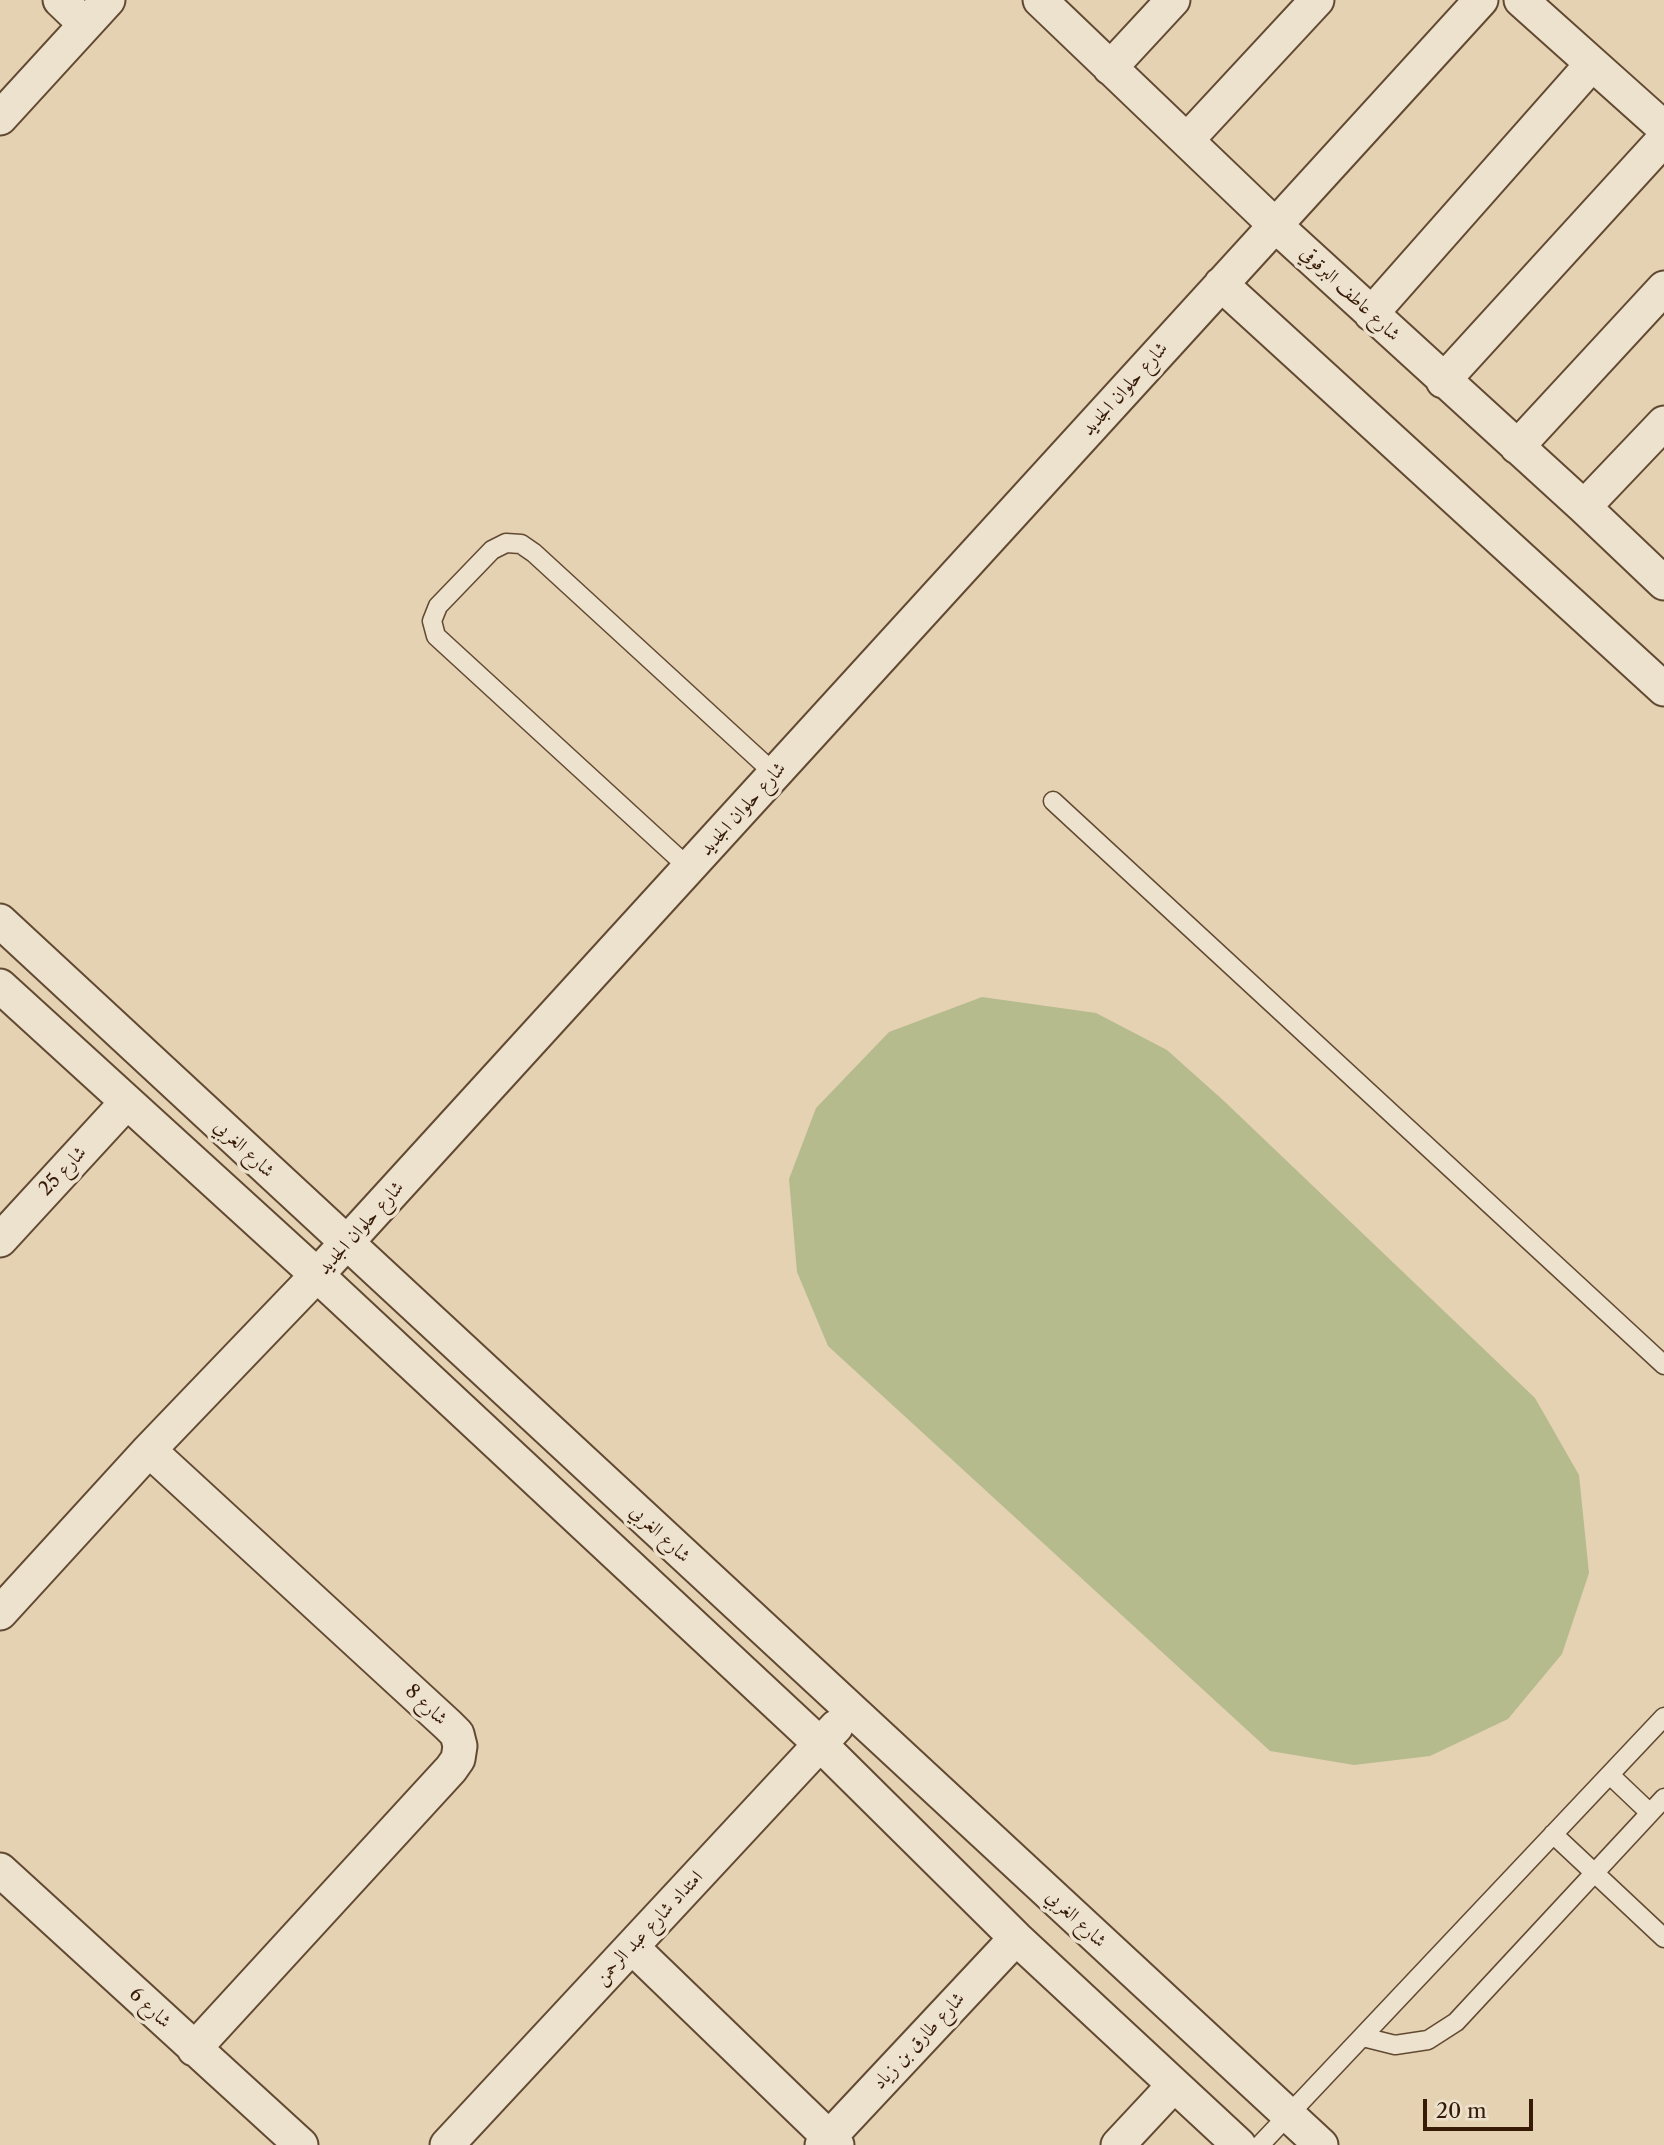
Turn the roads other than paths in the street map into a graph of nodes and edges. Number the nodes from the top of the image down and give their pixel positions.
1 (60, 0) edge
2 (108, 0) edge
3 (1040, 0) edge
4 (1173, 0) edge
5 (1317, 0) edge
6 (1481, 0) edge
7 (1521, 0) edge
8 (85, 24) junction
9 (1592, 64) junction
10 (1110, 68) junction
11 (0, 118) edge
12 (1664, 128) edge
13 (1187, 139) junction
14 (1664, 139) edge
15 (1275, 225) junction
16 (1221, 284) junction
17 (1664, 288) edge
18 (1371, 313) junction
19 (1443, 381) junction
20 (1664, 423) edge
21 (1517, 447) junction
22 (1584, 507) junction
23 (1661, 574) edge
24 (1664, 689) edge
25 (775, 774) junction
26 (1054, 801) dead end
27 (689, 868) junction
28 (0, 922) edge
29 (0, 986) edge
30 (127, 1102) junction
31 (0, 1240) edge
32 (346, 1244) junction
33 (317, 1275) junction
34 (1664, 1365) edge
35 (149, 1450) junction
36 (0, 1613) edge
37 (852, 1710) junction
38 (1664, 1717) edge
39 (820, 1744) junction
40 (1610, 1775) junction
41 (1664, 1798) edge
42 (1650, 1813) junction
43 (1553, 1834) junction
44 (0, 1870) edge
45 (1595, 1873) junction
46 (1016, 1938) junction
47 (1664, 1938) edge
48 (632, 1947) junction
49 (1363, 2037) junction
50 (194, 2049) junction
51 (1174, 2085) junction
52 (1289, 2115) junction
53 (830, 2143) edge
54 (301, 2145) edge
55 (447, 2145) edge
56 (1118, 2145) edge
57 (1239, 2145) edge
58 (1261, 2145) edge
59 (1321, 2145) edge

1 - 8 street
2 - 8 street
3 - 10 street, شارع عاطف البرقوقي
4 - 10 street
5 - 13 street
6 - 15 street, شارع حلوان الجديد
7 - 9 street
8 - 11 street
9 - 12 street
9 - 18 street
10 - 13 street, شارع عاطف البرقوقي
13 - 15 street, شارع عاطف البرقوقي
14 - 19 street
15 - 16 street, شارع حلوان الجديد
15 - 18 street, شارع عاطف البرقوقي
16 - 24 street
16 - 25 street, شارع حلوان الجديد
17 - 21 street
18 - 19 street, شارع عاطف البرقوقي
19 - 21 street, شارع عاطف البرقوقي
20 - 22 street
21 - 22 street, شارع عاطف البرقوقي
22 - 23 street, شارع عاطف البرقوقي
25 - 27 street, شارع حلوان الجديد
25 - 27 lane
26 - 34 lane
27 - 32 street, شارع حلوان الجديد
28 - 32 street, شارع الغربي
29 - 30 street
30 - 31 street, شارع 25
30 - 33 street
32 - 33 street, شارع حلوان الجديد
32 - 37 street, شارع الغربي
33 - 35 street, شارع حلوان الجديد
33 - 39 street
35 - 36 street, شارع حلوان الجديد
35 - 50 street, شارع 8
37 - 39 street, امتداد شارع عبد الرحمن
37 - 52 street, شارع الغربي
38 - 40 lane
39 - 46 street
39 - 48 street, امتداد شارع عبد الرحمن
40 - 42 lane
40 - 43 lane
41 - 42 lane
42 - 45 lane
43 - 45 lane
43 - 49 lane
44 - 50 street, شارع 6
45 - 47 lane
45 - 49 lane
46 - 51 street
46 - 53 street, شارع طارق بن زياد
48 - 53 street
48 - 55 street, امتداد شارع عبد الرحمن
49 - 52 lane
50 - 54 street, شارع 6
51 - 56 street
51 - 57 street
52 - 58 lane
52 - 59 street, شارع الغربي

